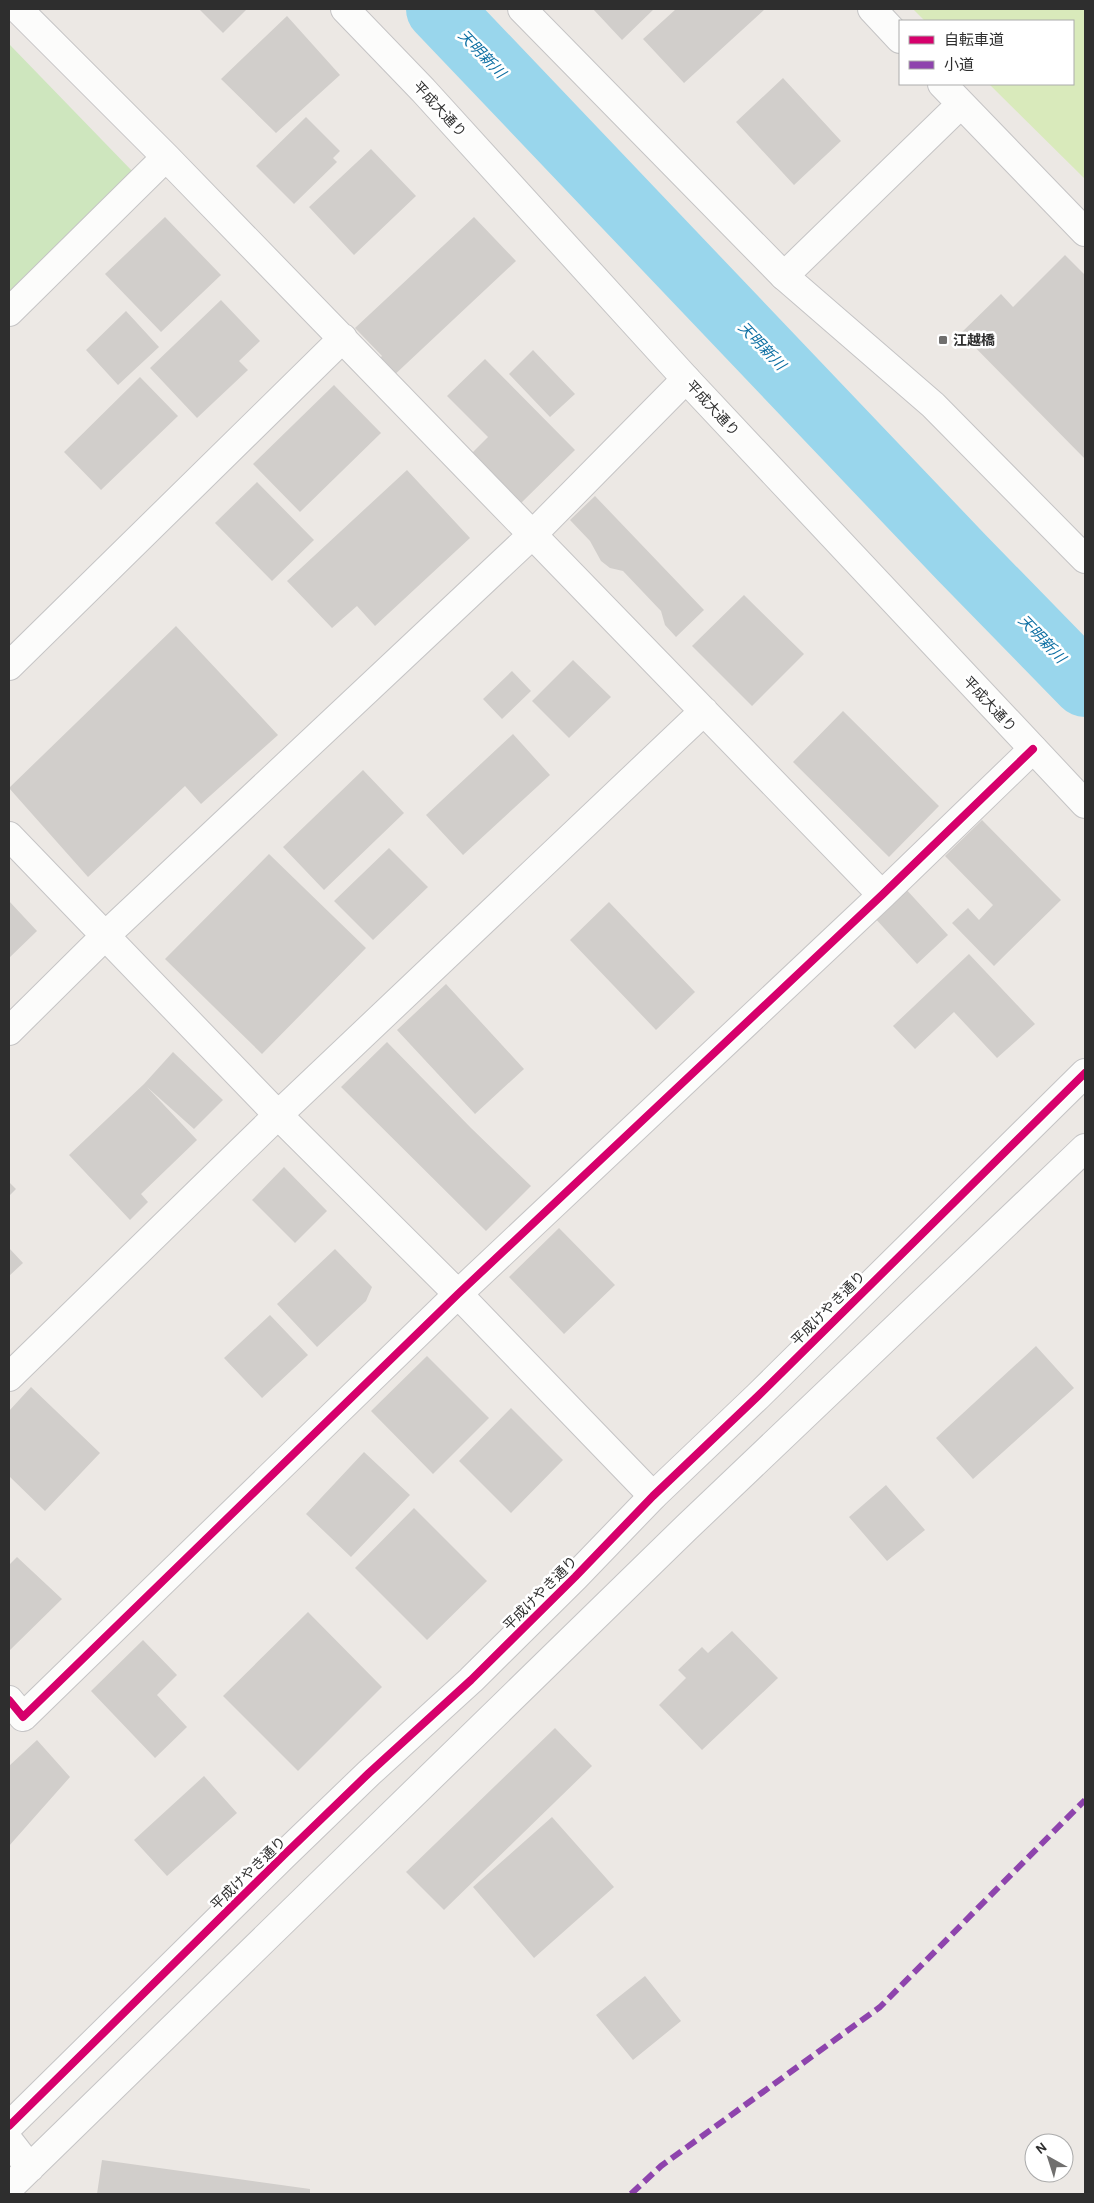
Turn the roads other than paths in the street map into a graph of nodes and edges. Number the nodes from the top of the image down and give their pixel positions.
1 (18, 9) edge
2 (345, 9) edge
3 (522, 9) edge
4 (872, 9) edge
5 (899, 38) edge
6 (943, 85) edge
7 (961, 104) junction
8 (166, 157) junction
9 (1085, 232) edge
10 (784, 276) junction
11 (9, 312) edge
12 (343, 338) junction
13 (686, 379) junction
14 (533, 534) junction
15 (1085, 559) edge
16 (9, 666) edge
17 (704, 711) junction
18 (1032, 749) junction
19 (1085, 804) edge
20 (9, 836) edge
21 (882, 895) junction
22 (106, 935) junction
23 (9, 1031) edge
24 (1085, 1073) edge
25 (278, 1115) junction
26 (1085, 1148) edge
27 (458, 1294) junction
28 (9, 1377) edge
29 (653, 1496) junction
30 (9, 1700) edge
31 (9, 2126) edge
32 (9, 2141) edge
33 (30, 2168) junction
34 (9, 2188) edge

1 - 8 street
2 - 13 street, 平成大通り
3 - 10 street
4 - 5 street
6 - 7 street
7 - 9 street
7 - 10 street
8 - 11 street
8 - 12 street
10 - 15 street
12 - 14 street
12 - 16 street
13 - 14 street
13 - 18 street, 平成大通り
14 - 17 street
14 - 22 street
17 - 21 street
17 - 25 street
18 - 19 street, 平成大通り
18 - 21 street
20 - 22 street
21 - 27 street
22 - 23 street
22 - 25 street
24 - 29 street, 平成けやき通り
25 - 27 street
25 - 28 street
26 - 33 street
27 - 29 street
27 - 30 street
29 - 31 street, 平成けやき通り
32 - 33 street
33 - 34 street

